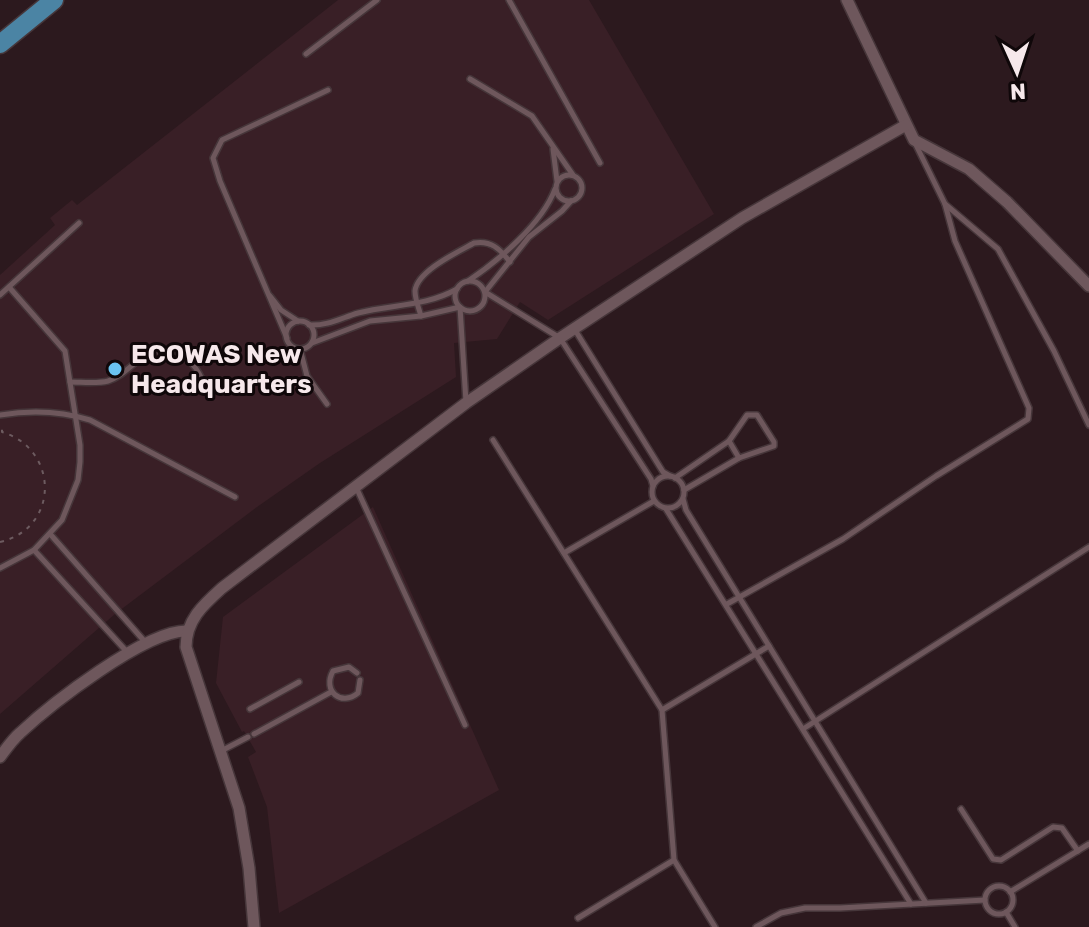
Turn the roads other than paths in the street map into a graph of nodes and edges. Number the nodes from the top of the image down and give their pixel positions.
1 (54, 0) edge
2 (377, 0) edge
3 (509, 0) edge
4 (847, 0) edge
5 (0, 44) edge
6 (306, 54) dead end
7 (470, 79) dead end
8 (328, 90) dead end
9 (906, 125) junction
10 (914, 140) junction
11 (551, 144) junction
12 (600, 163) dead end
13 (573, 175) junction
14 (557, 181) junction
15 (555, 189) junction
16 (571, 201) junction
17 (945, 204) junction
18 (79, 223) dead end
19 (503, 253) junction
20 (510, 262) junction
21 (468, 281) junction
22 (1089, 286) edge
23 (9, 287) junction
24 (457, 289) junction
25 (267, 292) junction
26 (485, 292) junction
27 (0, 295) edge
28 (418, 305) junction
29 (460, 307) junction
30 (421, 316) junction
31 (300, 322) junction
32 (309, 325) junction
33 (574, 329) junction
34 (287, 338) junction
35 (560, 338) junction
36 (312, 343) junction
37 (300, 349) junction
38 (70, 382) junction
39 (204, 386) dead end
40 (466, 403) junction
41 (327, 404) dead end
42 (1, 415) edge
43 (75, 415) junction
44 (1089, 425) edge
45 (493, 440) dead end
46 (729, 441) junction
47 (739, 458) junction
48 (672, 477) junction
49 (653, 486) junction
50 (356, 487) junction
51 (684, 490) junction
52 (235, 497) dead end
53 (683, 499) junction
54 (654, 501) junction
55 (666, 509) junction
56 (51, 535) junction
57 (1089, 547) edge
58 (34, 550) junction
59 (564, 553) junction
60 (0, 568) edge
61 (739, 597) junction
62 (727, 604) junction
63 (186, 631) junction
64 (147, 644) junction
65 (769, 646) junction
66 (757, 653) junction
67 (129, 654) junction
68 (357, 673) dead end
69 (360, 680) dead end
70 (299, 682) dead end
71 (331, 692) junction
72 (250, 709) dead end
73 (662, 710) junction
74 (816, 721) junction
75 (465, 725) dead end
76 (803, 729) junction
77 (2, 749) edge
78 (222, 751) junction
79 (961, 809) dead end
80 (1089, 844) edge
81 (1078, 851) junction
82 (674, 860) junction
83 (1010, 892) junction
84 (985, 900) junction
85 (926, 903) junction
86 (911, 904) junction
87 (1006, 912) junction
88 (578, 918) dead end
89 (254, 927) edge
90 (715, 927) edge
91 (756, 927) edge
92 (1015, 927) edge

1 - 5 highway
2 - 6 lane
3 - 12 lane
4 - 9 street
7 - 11 lane
8 - 25 lane
9 - 10 street
9 - 33 street
10 - 17 lane
10 - 22 street
11 - 13 lane
11 - 14 lane
13 - 14 lane
13 - 16 lane
14 - 15 lane
15 - 16 lane
15 - 19 lane
16 - 20 lane
17 - 44 lane
17 - 61 lane
18 - 23 lane
19 - 20 lane
19 - 21 lane
19 - 28 lane
20 - 26 lane
21 - 24 lane
21 - 26 lane
23 - 27 lane
23 - 38 lane
24 - 28 lane
24 - 29 lane
25 - 31 lane
25 - 34 lane
26 - 29 lane
26 - 35 lane
28 - 30 lane
28 - 32 lane
29 - 30 lane
29 - 40 lane
30 - 36 lane
31 - 32 lane
31 - 34 lane
32 - 36 lane
33 - 35 street
33 - 48 lane
34 - 37 lane
35 - 40 street
35 - 49 lane
36 - 37 lane
37 - 41 lane
38 - 39 lane
38 - 43 lane
40 - 50 street
42 - 43 lane
43 - 52 lane
43 - 56 lane
45 - 59 lane
46 - 47 lane
46 - 47 lane
46 - 48 lane
47 - 51 lane
48 - 49 lane
48 - 51 lane
49 - 54 lane
50 - 63 street
50 - 75 lane
51 - 53 lane
53 - 55 lane
53 - 61 lane
54 - 55 lane
54 - 59 lane
55 - 62 lane
56 - 58 lane
56 - 64 lane
57 - 74 lane
58 - 60 lane
58 - 67 lane
59 - 73 lane
61 - 62 lane
61 - 65 lane
62 - 66 lane
63 - 64 street
63 - 78 street
64 - 67 street
65 - 66 lane
65 - 74 lane
66 - 73 lane
66 - 76 lane
67 - 77 street
68 - 71 lane
69 - 71 lane
70 - 72 lane
71 - 78 lane
73 - 82 lane
74 - 76 lane
74 - 85 lane
76 - 86 lane
78 - 89 street
79 - 81 lane
80 - 81 lane
81 - 83 lane
82 - 88 lane
82 - 90 lane
83 - 84 lane
83 - 87 lane
84 - 85 lane
84 - 87 lane
85 - 86 lane
86 - 91 lane
87 - 92 lane

